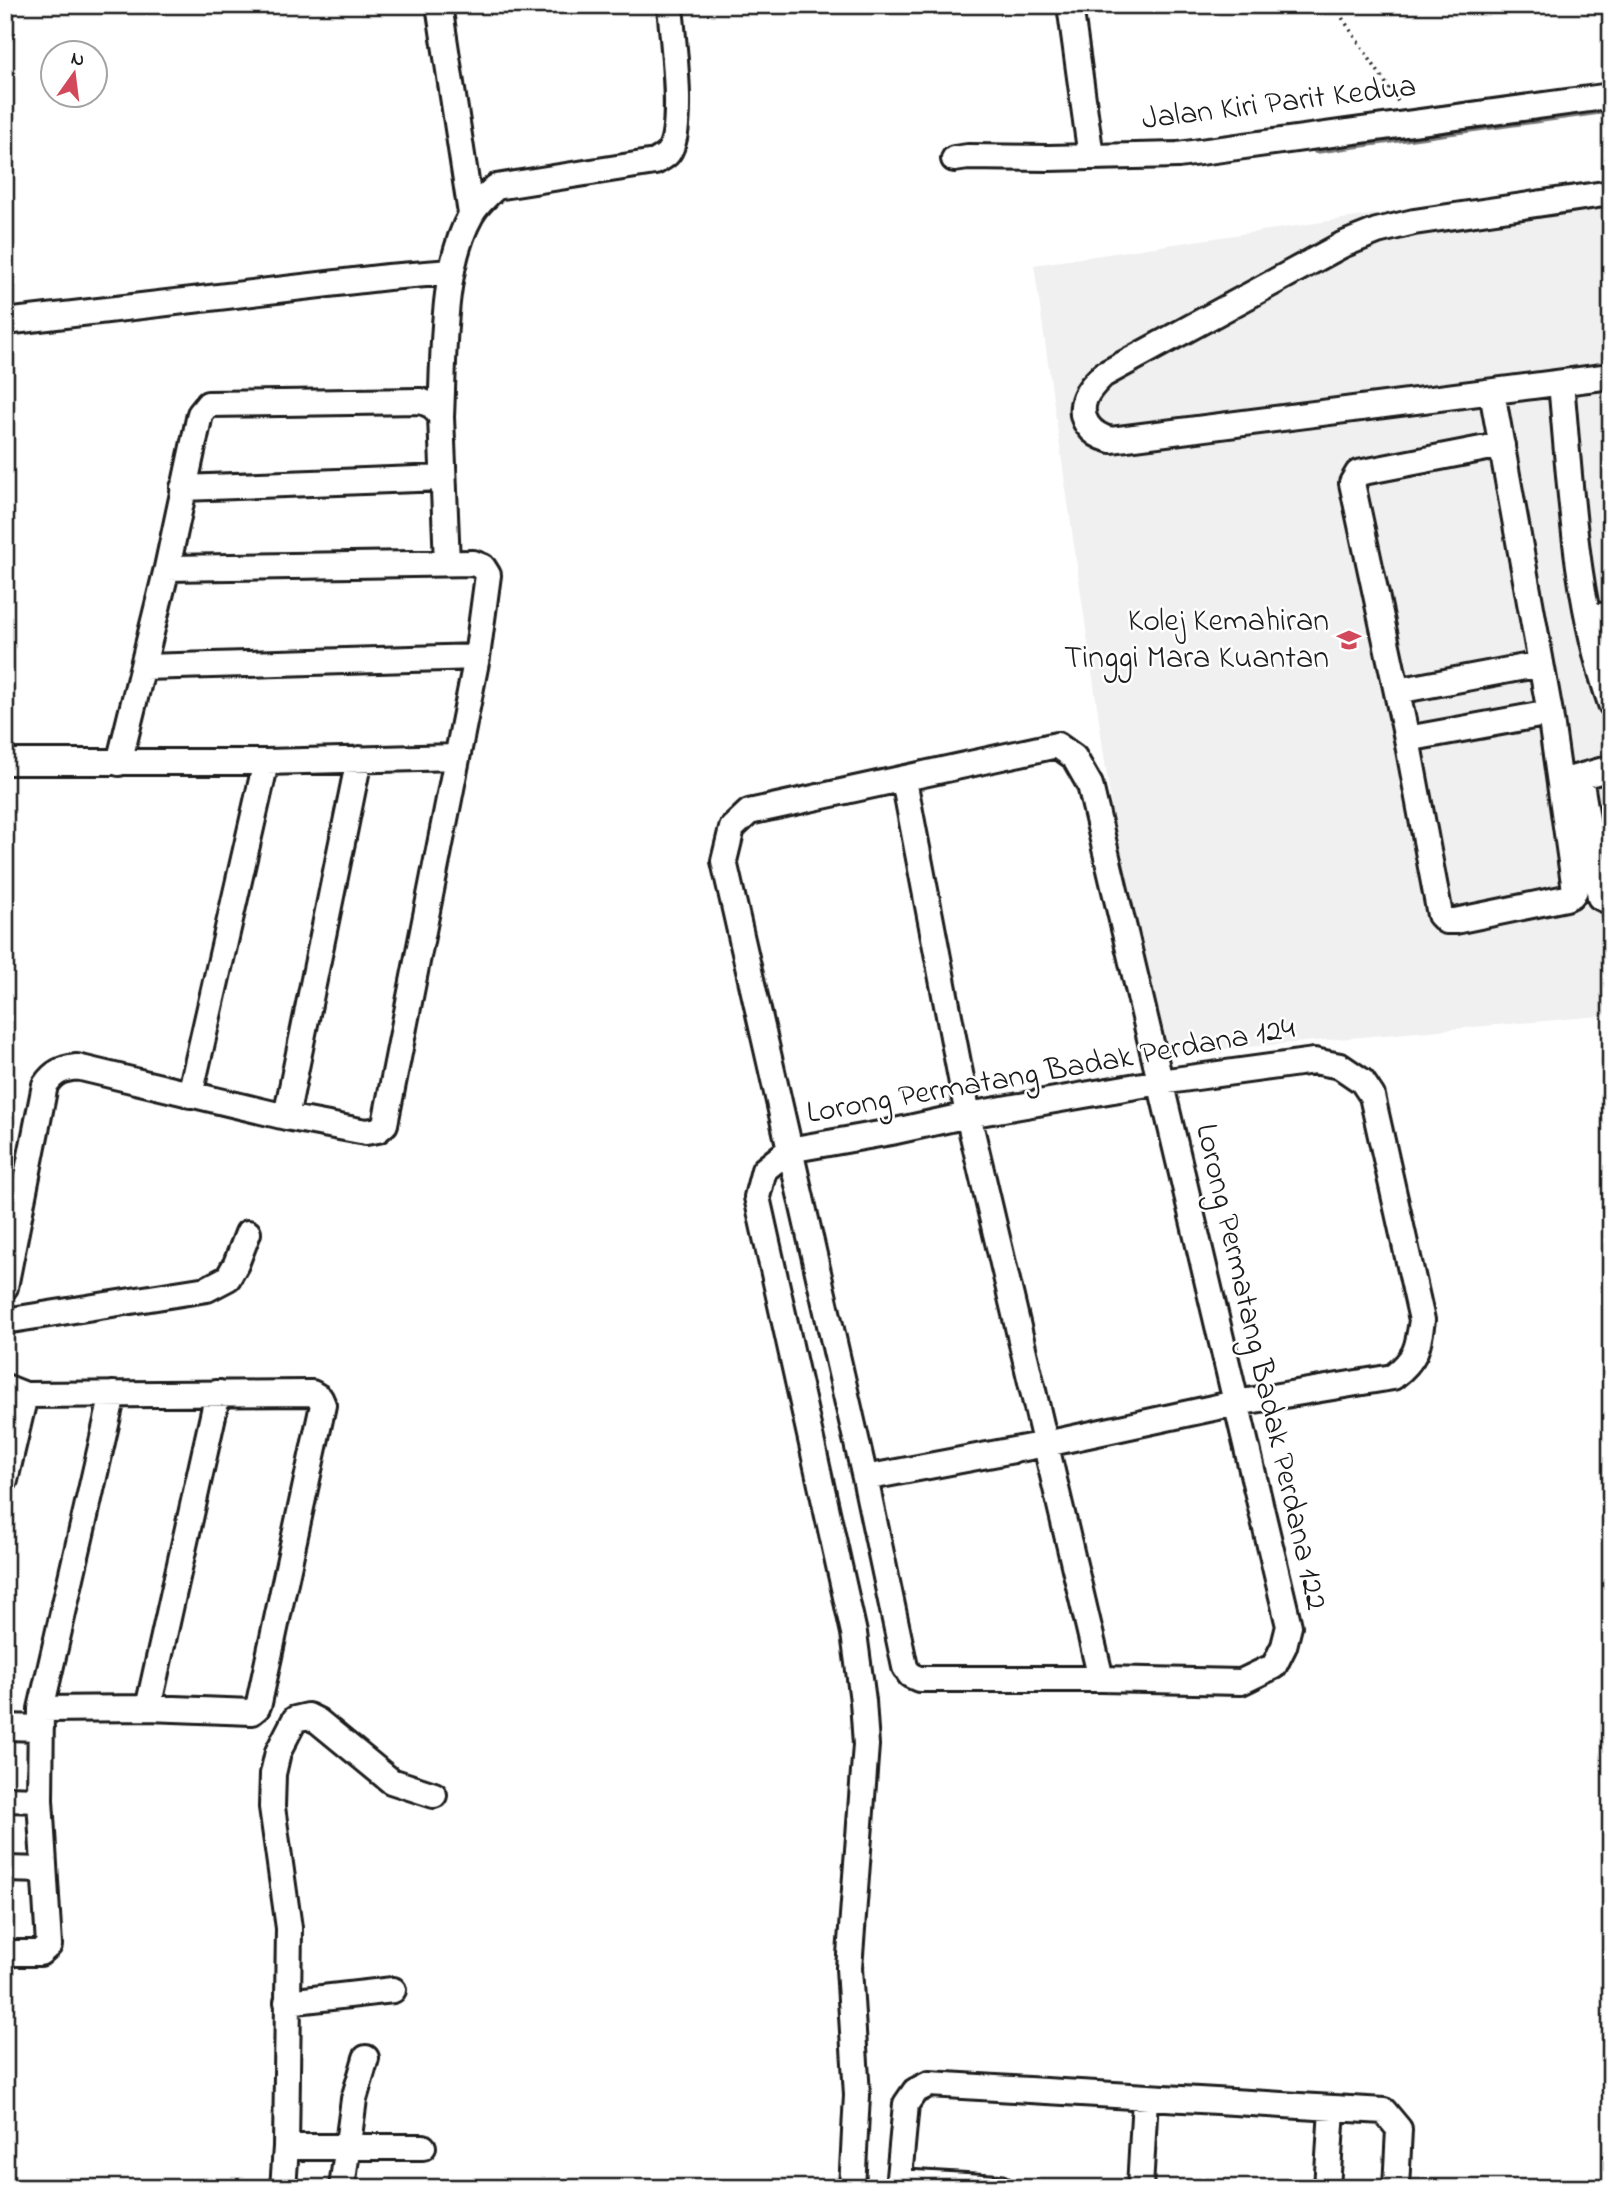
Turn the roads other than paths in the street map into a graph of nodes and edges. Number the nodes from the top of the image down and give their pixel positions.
1 (439, 5) edge
2 (670, 5) edge
3 (1070, 5) edge
4 (1611, 96) edge
5 (1091, 158) junction
6 (954, 159) dead end
7 (1611, 193) edge
8 (471, 214) junction
9 (451, 272) junction
10 (5, 322) edge
11 (1611, 376) edge
12 (1561, 383) junction
13 (1492, 391) junction
14 (441, 417) junction
15 (1502, 445) junction
16 (443, 478) junction
17 (184, 488) junction
18 (447, 563) junction
19 (167, 568) junction
20 (1599, 616) edge
21 (477, 657) junction
22 (1541, 664) junction
23 (144, 667) junction
24 (1397, 691) junction
25 (1611, 704) edge
26 (1550, 713) junction
27 (1407, 739) junction
28 (457, 757) junction
29 (359, 759) junction
30 (5, 762) edge
31 (266, 762) junction
32 (119, 763) junction
33 (1611, 768) edge
34 (1570, 779) junction
35 (904, 780) junction
36 (1601, 840) edge
37 (1611, 898) edge
38 (1160, 1082) junction
39 (190, 1095) junction
40 (968, 1115) junction
41 (286, 1116) junction
42 (789, 1150) junction
43 (248, 1233) dead end
44 (5, 1287) edge
45 (5, 1321) edge
46 (15, 1391) edge
47 (218, 1393) junction
48 (113, 1394) junction
49 (1236, 1403) junction
50 (1045, 1444) junction
51 (865, 1478) junction
52 (5, 1480) edge
53 (1101, 1679) junction
54 (148, 1708) junction
55 (41, 1718) junction
56 (5, 1727) edge
57 (434, 1795) dead end
58 (5, 1799) edge
59 (40, 1800) junction
60 (5, 1869) edge
61 (44, 1870) junction
62 (5, 1953) edge
63 (393, 1990) dead end
64 (287, 2002) junction
65 (366, 2058) dead end
66 (1145, 2098) junction
67 (1332, 2109) junction
68 (304, 2147) junction
69 (423, 2147) dead end
70 (347, 2148) junction
71 (898, 2185) edge
72 (283, 2188) edge
73 (342, 2188) edge
74 (852, 2188) edge
75 (1000, 2188) edge
76 (1140, 2188) edge
77 (1327, 2188) edge
78 (1396, 2188) edge

1 - 8 street
2 - 8 street
3 - 5 street
4 - 5 street, Jalan Kiri Parit Kedua
5 - 6 street, Jalan Kiri Parit Kedua
7 - 13 street
8 - 9 street
9 - 10 street
9 - 14 street
11 - 12 street
12 - 13 street
12 - 20 street
13 - 15 street
14 - 16 street
14 - 17 street
15 - 22 street
15 - 24 street
16 - 17 street
16 - 18 street
17 - 19 street
18 - 19 street
18 - 21 street
19 - 23 street
20 - 25 street
21 - 23 street
21 - 28 street
22 - 24 street
22 - 26 street
23 - 32 street
24 - 27 street
26 - 27 street
26 - 34 street
27 - 34 street
28 - 29 street
28 - 41 street
29 - 31 street
29 - 41 street
30 - 32 street
31 - 32 street
31 - 39 street
33 - 34 street
34 - 36 street
35 - 38 street, Lorong Permatang Badak Perdana 122
35 - 40 street
35 - 42 street, Lorong Permatang Badak Perdana 122
36 - 37 street
38 - 40 street, Lorong Permatang Badak Perdana 124
38 - 49 street, Lorong Permatang Badak Perdana 122
38 - 49 street, Lorong Permatang Badak Perdana 124
39 - 41 street
39 - 44 street
40 - 42 street, Lorong Permatang Badak Perdana 124
40 - 50 street
42 - 51 street, Lorong Permatang Badak Perdana 122
42 - 74 street
43 - 45 street
46 - 48 street
46 - 52 street
47 - 48 street
47 - 54 street
47 - 54 street
48 - 55 street
49 - 50 street
49 - 53 street, Lorong Permatang Badak Perdana 122
50 - 51 street
50 - 53 street
51 - 53 street, Lorong Permatang Badak Perdana 122
54 - 55 street
55 - 56 street
55 - 59 street
57 - 64 street
58 - 59 street
59 - 61 street
60 - 61 street
61 - 62 street
63 - 64 street
64 - 68 street
65 - 70 street
66 - 67 street
66 - 71 street
66 - 76 street
67 - 77 street
67 - 78 street
68 - 70 street
68 - 72 street
69 - 70 street
70 - 73 street
71 - 75 street

